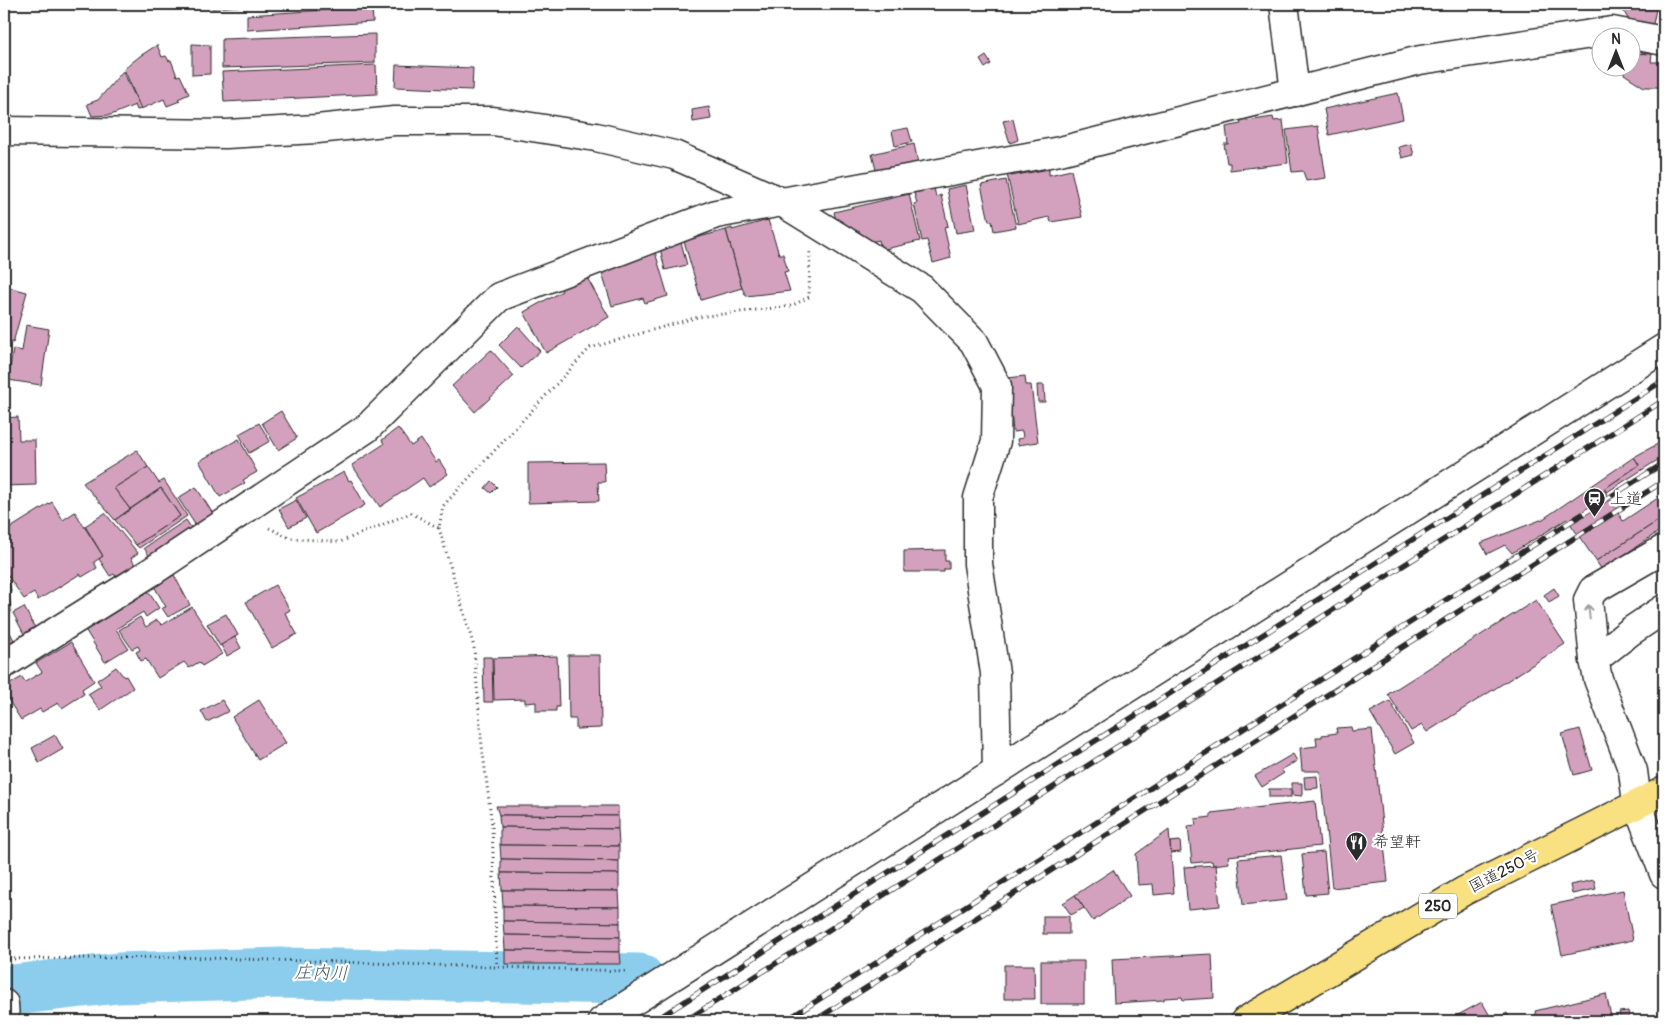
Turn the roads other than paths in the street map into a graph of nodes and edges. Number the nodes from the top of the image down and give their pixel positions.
1 (1284, 4) edge
2 (1664, 41) edge
3 (1295, 92) junction
4 (4, 131) edge
5 (782, 202) junction
6 (1664, 348) edge
7 (1664, 549) edge
8 (1664, 610) edge
9 (1594, 660) junction
10 (4, 664) edge
11 (997, 770) junction
12 (1664, 790) edge
13 (1637, 803) junction
14 (1664, 874) edge
15 (4, 1004) edge
16 (5, 1021) edge
17 (602, 1021) edge
18 (1245, 1021) edge

1 - 3 street
2 - 3 street
3 - 5 street
4 - 5 street
5 - 10 street
5 - 11 street
6 - 11 street
9 -> 7 street
8 - 9 street
9 - 13 street
11 - 17 street
12 - 13 highway, 国道250号 / 250
13 - 14 street
13 - 18 highway, 国道250号 / 250
15 - 16 street

